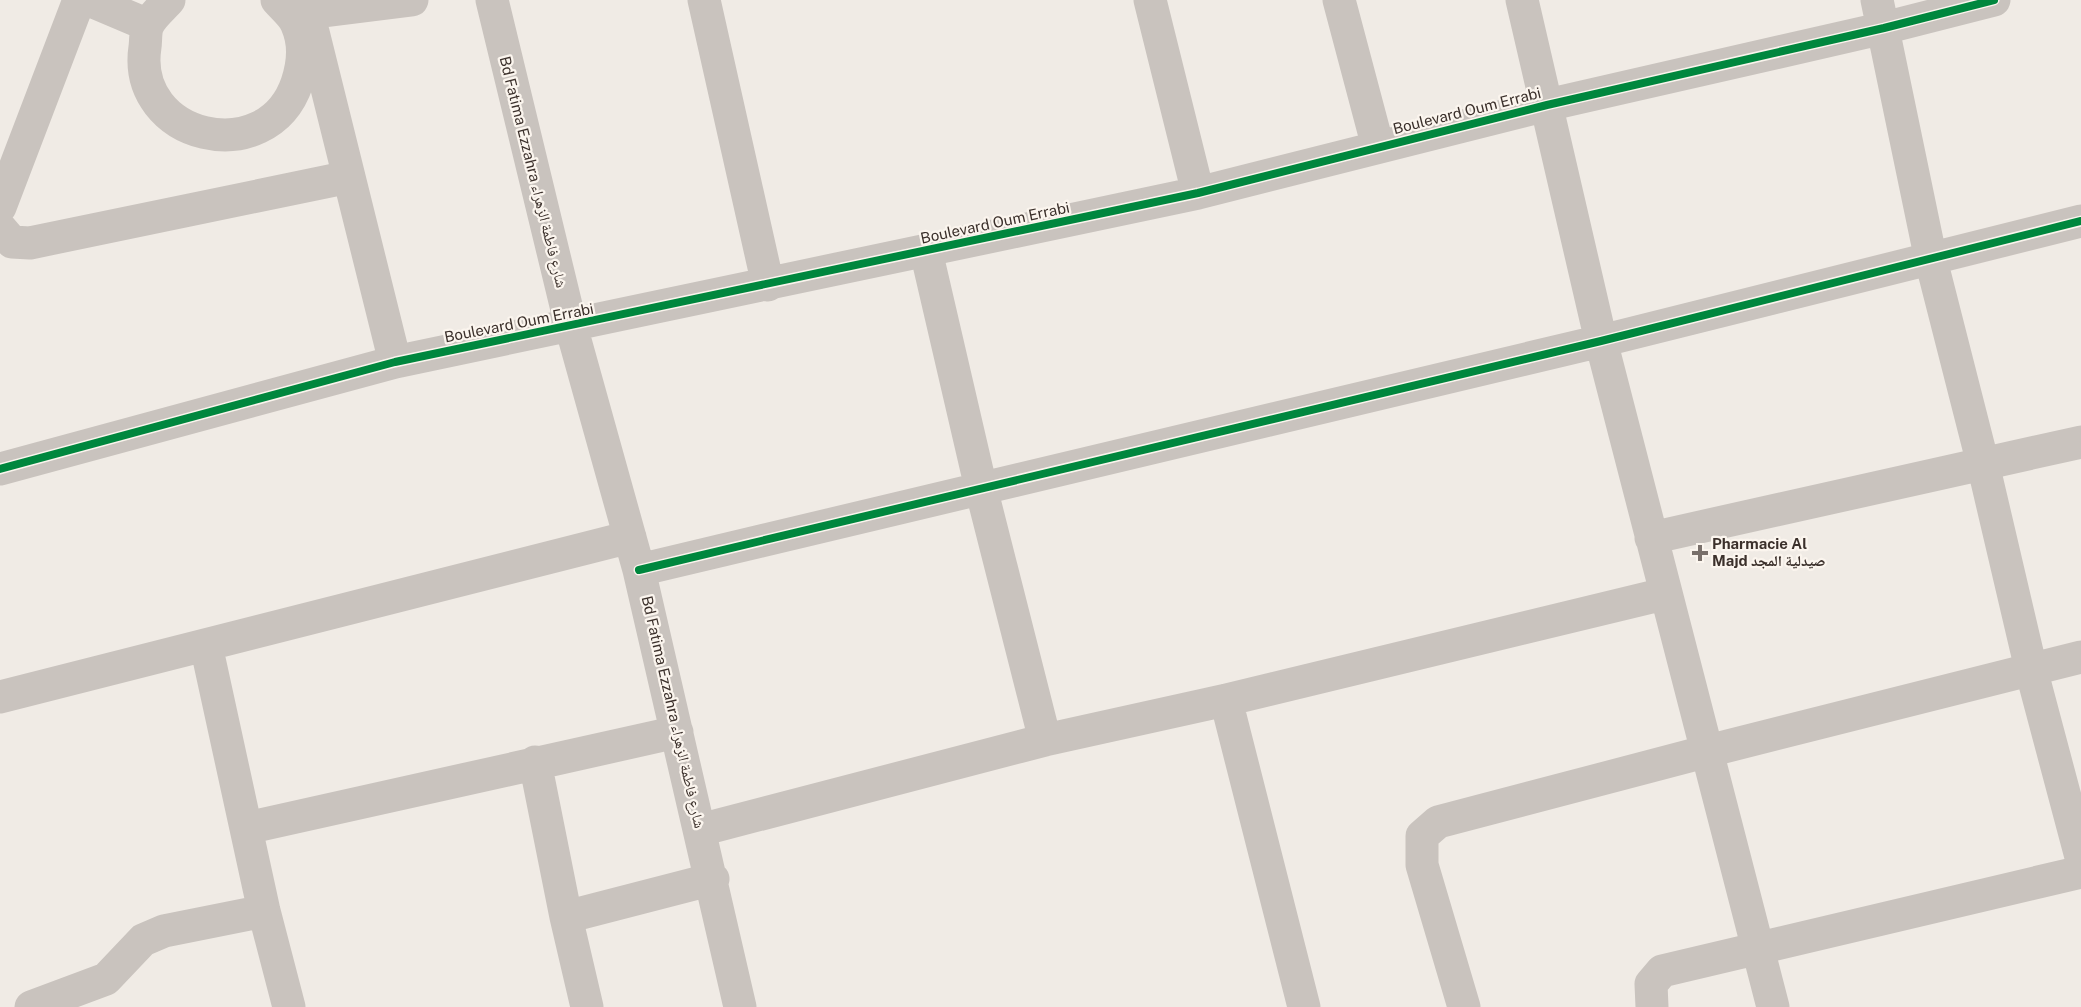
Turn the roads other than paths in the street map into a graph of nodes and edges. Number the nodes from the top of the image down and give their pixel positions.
1 (79, 0) edge
2 (89, 0) edge
3 (169, 0) edge
4 (412, 0) edge
5 (492, 0) edge
6 (704, 0) edge
7 (1150, 0) edge
8 (1339, 0) edge
9 (1522, 0) edge
10 (1994, 0) edge
11 (297, 9) edge
12 (1881, 14) edge
13 (148, 25) junction
14 (1547, 105) junction
15 (1378, 147) junction
16 (349, 177) junction
17 (1198, 193) junction
18 (0, 207) edge
19 (2081, 221) edge
20 (0, 228) edge
21 (926, 251) junction
22 (1931, 260) junction
23 (768, 285) junction
24 (571, 326) junction
25 (1601, 341) junction
26 (395, 362) junction
27 (2081, 442) edge
28 (1983, 464) junction
29 (0, 469) edge
30 (981, 488) junction
31 (630, 537) junction
32 (1651, 538) junction
33 (639, 570) junction
34 (1664, 594) junction
35 (206, 645) junction
36 (2081, 657) edge
37 (2031, 669) junction
38 (0, 697) edge
39 (1226, 700) junction
40 (676, 732) junction
41 (1045, 740) junction
42 (1708, 751) junction
43 (535, 762) junction
44 (247, 828) junction
45 (700, 830) junction
46 (2081, 857) edge
47 (2081, 872) edge
48 (713, 879) junction
49 (264, 911) junction
50 (566, 917) junction
51 (1758, 949) junction
52 (31, 1007) edge
53 (289, 1007) edge
54 (587, 1007) edge
55 (740, 1007) edge
56 (1304, 1007) edge
57 (1464, 1007) edge
58 (1652, 1007) edge
59 (1773, 1007) edge

1 - 18 street
2 - 13 street
3 - 13 street
4 - 11 street
5 - 24 street, Bd Fatima Ezzahra شارع فاطمة الزهراء
6 - 23 street
7 - 17 street
8 - 15 street
9 - 14 street
10 - 12 street, Boulevard Oum Errabi
11 - 13 street
11 - 16 street
12 - 14 street, Boulevard Oum Errabi
12 - 22 street
14 - 15 street, Boulevard Oum Errabi
14 - 25 street
15 - 17 street, Boulevard Oum Errabi
16 - 20 street
16 - 26 street
17 - 21 street, Boulevard Oum Errabi
19 - 22 street
21 - 23 street, Boulevard Oum Errabi
21 - 30 street
22 - 25 street
22 - 28 street
23 - 24 street, Boulevard Oum Errabi
24 - 26 street, Boulevard Oum Errabi
24 - 31 street, Bd Fatima Ezzahra شارع فاطمة الزهراء
25 - 30 street
25 - 32 street
26 - 29 street, Boulevard Oum Errabi
27 - 28 street
28 - 32 street
28 - 37 street
30 - 33 street
30 - 41 street
31 - 33 street, Bd Fatima Ezzahra شارع فاطمة الزهراء
31 - 35 street
32 - 34 street
33 - 40 street, Bd Fatima Ezzahra شارع فاطمة الزهراء
34 - 39 street
34 - 42 street
35 - 38 street
35 - 44 street
36 - 37 street
37 - 42 street
37 - 46 street
39 - 41 street
39 - 56 street
40 - 43 street
40 - 45 street, Bd Fatima Ezzahra شارع فاطمة الزهراء
41 - 45 street
42 - 51 street
42 - 57 street
43 - 44 street
43 - 50 street
44 - 49 street
45 - 48 street, Bd Fatima Ezzahra شارع فاطمة الزهراء
47 - 51 street
48 - 50 street
48 - 55 street, Bd Fatima Ezzahra شارع فاطمة الزهراء
49 - 52 street
49 - 53 street
50 - 54 street
51 - 58 street
51 - 59 street

